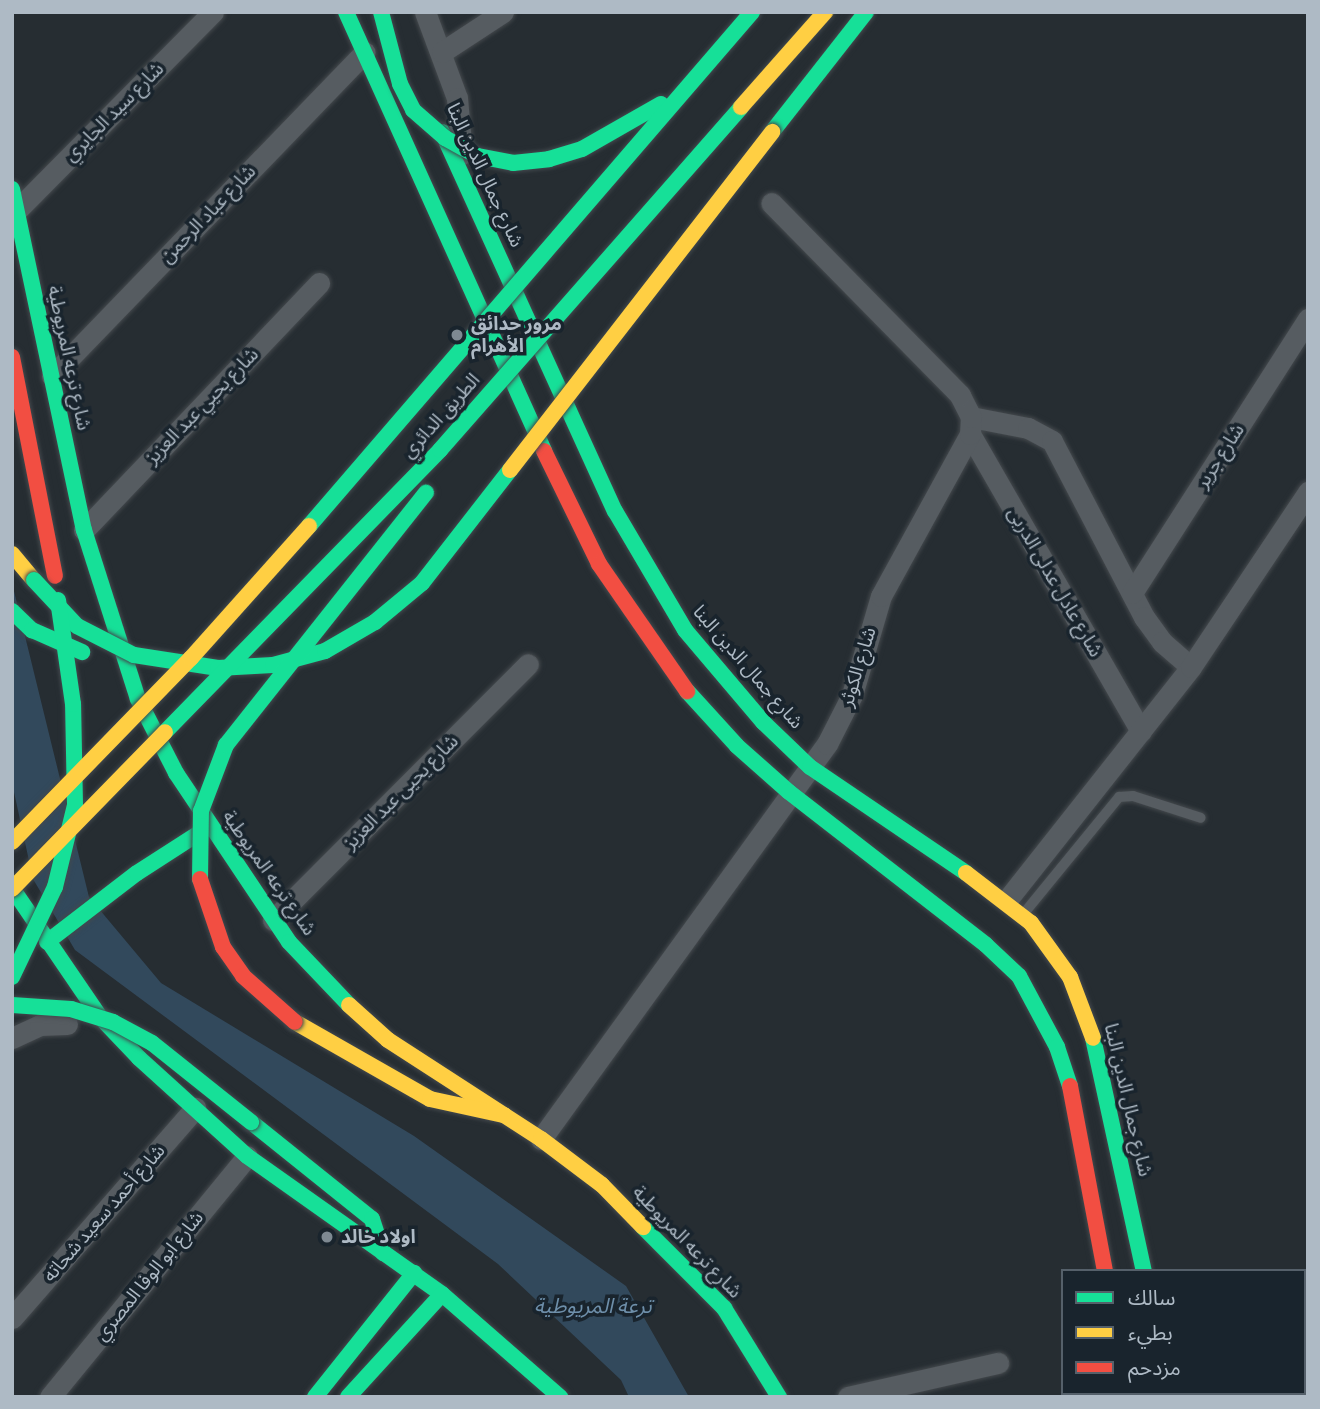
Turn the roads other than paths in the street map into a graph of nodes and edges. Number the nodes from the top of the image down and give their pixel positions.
1 (213, 12) edge
2 (346, 12) edge
3 (382, 12) edge
4 (425, 12) edge
5 (503, 12) edge
6 (752, 12) edge
7 (825, 12) edge
8 (866, 12) edge
9 (365, 52) junction
10 (442, 52) junction
11 (687, 88) junction
12 (462, 175) junction
13 (12, 189) edge
14 (771, 203) dead end
15 (16, 211) junction
16 (319, 283) dead end
17 (1308, 320) edge
18 (12, 357) edge
19 (51, 376) junction
20 (970, 426) junction
21 (440, 450) junction
22 (1308, 492) edge
23 (84, 530) junction
24 (12, 554) edge
25 (266, 574) junction
26 (1132, 593) junction
27 (12, 611) edge
28 (203, 620) dead end
29 (171, 640) dead end
30 (528, 664) dead end
31 (1191, 667) junction
32 (763, 722) junction
33 (1141, 730) junction
34 (737, 746) junction
35 (810, 767) junction
36 (789, 792) junction
37 (1201, 818) dead end
38 (211, 826) junction
39 (12, 842) edge
40 (12, 888) edge
41 (1015, 907) junction
42 (274, 920) junction
43 (47, 942) junction
44 (12, 977) edge
45 (12, 1005) edge
46 (12, 1038) edge
47 (122, 1040) junction
48 (195, 1108) junction
49 (504, 1115) junction
50 (541, 1139) junction
51 (247, 1156) junction
52 (383, 1253) junction
53 (1105, 1269) edge
54 (1144, 1269) edge
55 (414, 1273) junction
56 (442, 1294) junction
57 (12, 1318) edge
58 (998, 1363) dead end
59 (50, 1397) edge
60 (315, 1397) edge
61 (348, 1397) edge
62 (561, 1397) edge
63 (779, 1397) edge
64 (848, 1397) edge

1 - 15 street, شارع سيد الجايري
2 - 9 main road
3 - 11 main road, bridge
3 - 12 main road, شارع جمال الدين البنا
4 - 10 street
5 - 10 street
6 - 11 main road, الطريق الدائري, bridge
7 - 21 main road, الطريق الدائري, bridge
8 - 24 main road, bridge
9 - 19 street, شارع عباد الرحمن
9 - 34 main road
10 - 12 street
11 - 25 main road, الطريق الدائري, bridge
12 - 32 main road, شارع جمال الدين البنا
13 - 15 main road, شارع ترعه المريوطية
14 - 20 street
15 - 19 main road, شارع ترعه المريوطية
16 - 23 street, شارع يحيي عبد العزيز
17 - 26 street, شارع جرير
18 - 44 main road, bridge
19 - 23 main road, شارع ترعه المريوطية
20 - 26 street
20 - 33 street, شارع عادل عدلى الدربى
20 - 35 street, شارع الكوثر
21 - 40 main road, الطريق الدائري, bridge
21 - 49 main road, bridge
22 - 31 street
23 - 38 main road, شارع ترعه المريوطية
25 - 28 main road, bridge
25 - 39 main road, الطريق الدائري, bridge
26 - 31 street
27 - 29 main road, bridge
30 - 42 street, شارع يحيى عبد العزيز
31 - 33 street
32 - 34 main road
32 - 35 main road, شارع جمال الدين البنا
33 - 41 street
34 - 36 main road
35 - 36 street, شارع الكوثر
35 - 41 main road, شارع جمال الدين البنا
36 - 50 street, شارع الكوثر
36 - 53 main road
37 - 41 lane
38 - 42 main road, شارع ترعه المريوطية
38 - 43 main road
40 - 43 main road
41 - 54 main road, شارع جمال الدين البنا
42 - 49 main road, شارع ترعه المريوطية
43 - 47 main road
45 - 52 main road, bridge
46 - 47 street
47 - 48 main road
48 - 51 main road
48 - 57 street, شارع أحمد سعيد شحاته
49 - 50 main road, شارع ترعه المريوطية
50 - 63 main road, شارع ترعه المريوطية
51 - 52 main road
51 - 59 street, شارع ابو الوفا المصري
52 - 55 main road
55 - 56 main road
55 - 60 main road
56 - 61 main road
56 - 62 main road
58 - 64 street

